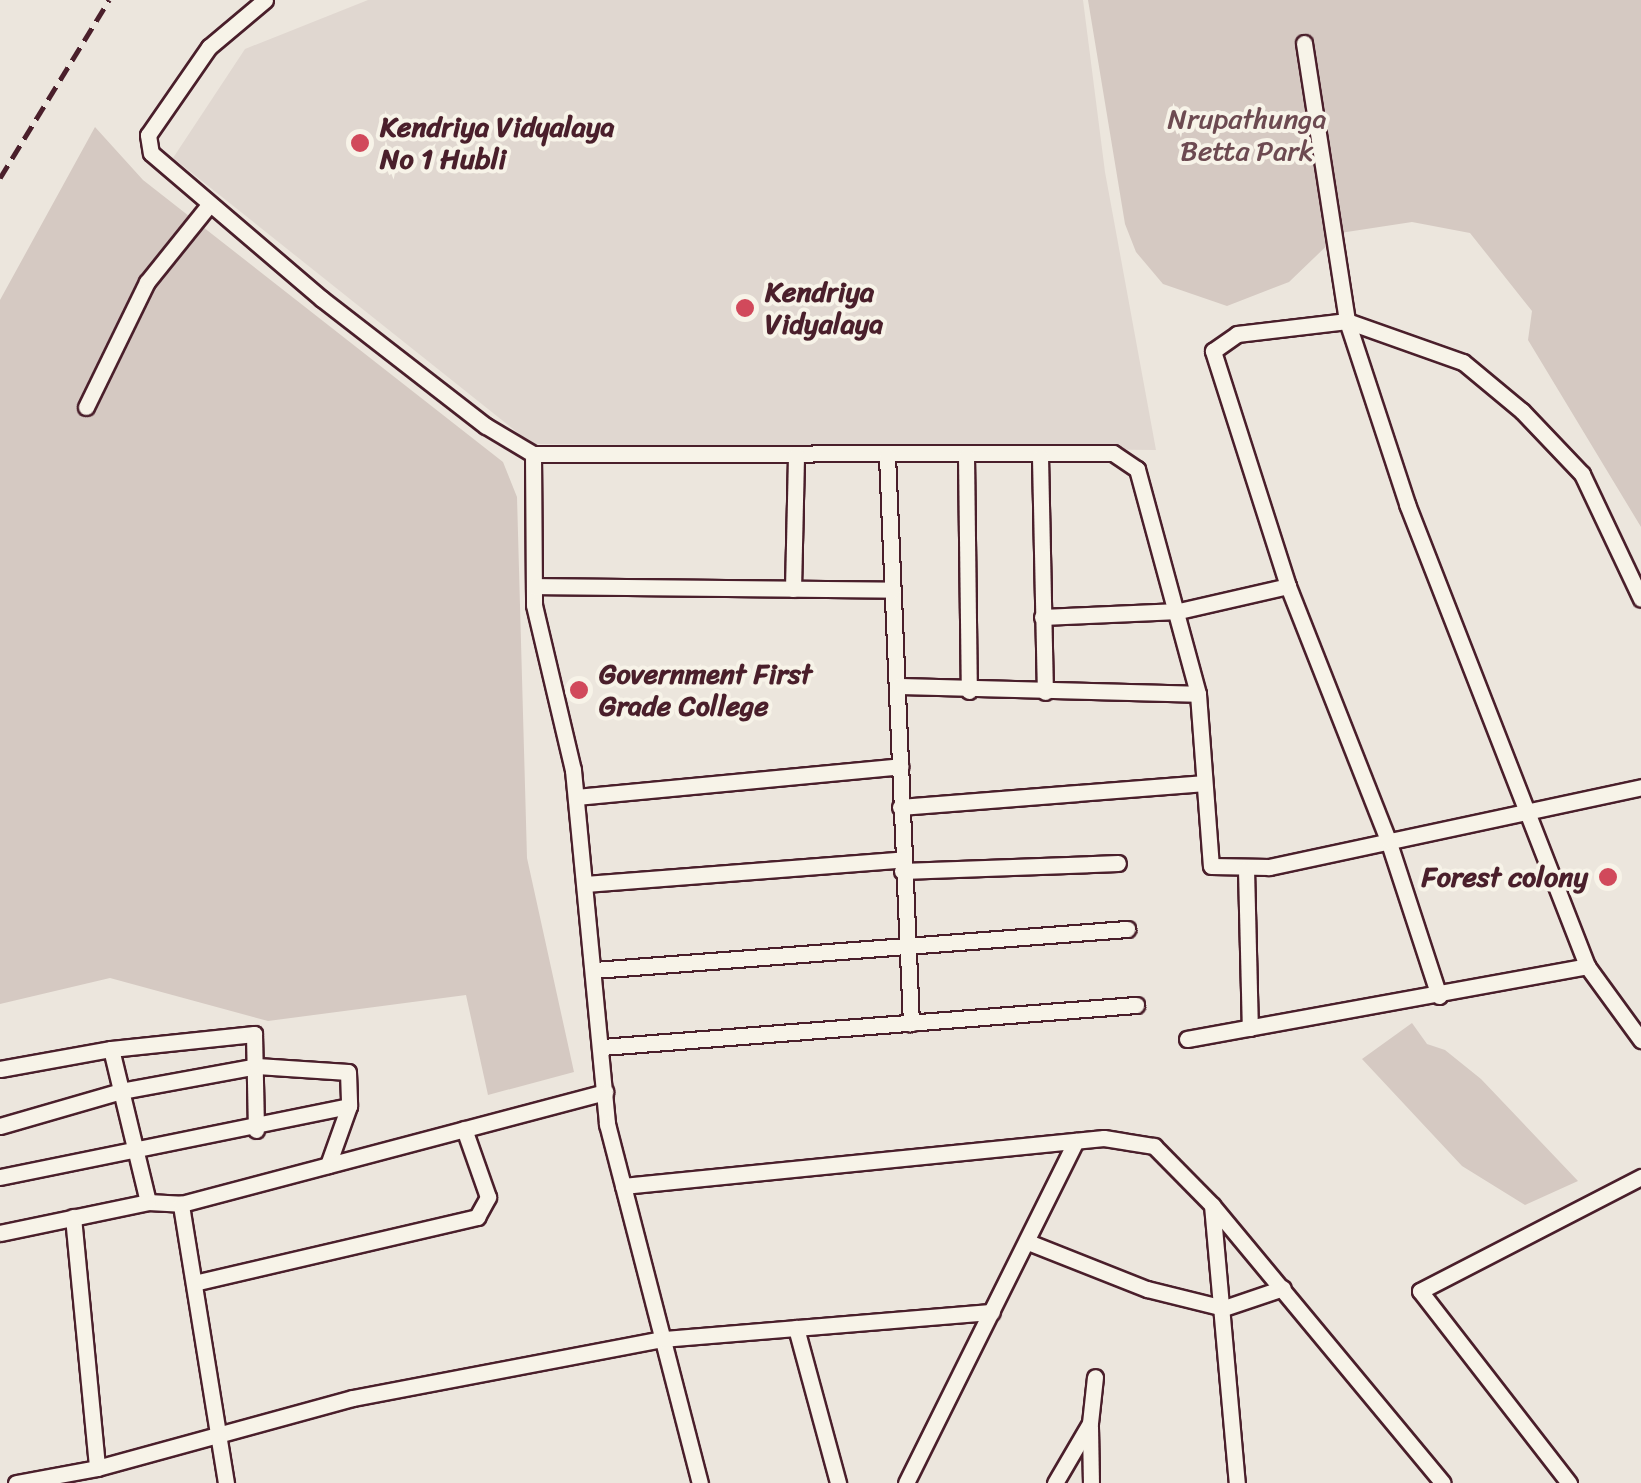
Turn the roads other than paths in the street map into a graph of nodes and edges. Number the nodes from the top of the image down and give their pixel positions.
1 (266, 0) edge
2 (1304, 43) dead end
3 (209, 205) junction
4 (1348, 322) junction
5 (86, 407) dead end
6 (533, 454) junction
7 (796, 455) junction
8 (887, 456) junction
9 (966, 456) junction
10 (1040, 457) junction
11 (534, 586) junction
12 (1288, 586) junction
13 (794, 588) junction
14 (893, 590) junction
15 (1641, 599) edge
16 (1180, 611) junction
17 (1042, 617) junction
18 (898, 686) junction
19 (969, 691) junction
20 (1045, 692) junction
21 (1198, 694) junction
22 (902, 766) junction
23 (1202, 784) junction
24 (1641, 787) edge
25 (576, 796) junction
26 (900, 808) junction
27 (1524, 810) junction
28 (1388, 840) junction
29 (1118, 863) dead end
30 (901, 866) junction
31 (1246, 869) junction
32 (585, 884) junction
33 (1127, 929) dead end
34 (903, 948) junction
35 (1587, 966) junction
36 (594, 970) junction
37 (1439, 996) junction
38 (1136, 1006) dead end
39 (911, 1023) junction
40 (1250, 1028) junction
41 (1187, 1039) dead end
42 (1641, 1040) edge
43 (602, 1047) junction
44 (111, 1049) junction
45 (257, 1066) junction
46 (0, 1069) edge
47 (121, 1091) junction
48 (605, 1092) junction
49 (349, 1106) junction
50 (0, 1126) edge
51 (464, 1129) junction
52 (256, 1130) junction
53 (1076, 1141) junction
54 (135, 1150) junction
55 (328, 1165) junction
56 (0, 1177) edge
57 (1641, 1177) edge
58 (623, 1186) junction
59 (148, 1202) junction
60 (180, 1204) junction
61 (1212, 1205) junction
62 (73, 1217) junction
63 (0, 1233) edge
64 (1028, 1242) junction
65 (194, 1282) junction
66 (1283, 1288) junction
67 (1224, 1308) junction
68 (992, 1312) junction
69 (796, 1328) junction
70 (663, 1339) junction
71 (1095, 1376) dead end
72 (1090, 1423) junction
73 (216, 1436) junction
74 (97, 1468) junction
75 (16, 1483) edge
76 (226, 1483) edge
77 (700, 1483) edge
78 (838, 1483) edge
79 (906, 1483) edge
80 (1055, 1483) edge
81 (1091, 1483) edge
82 (1237, 1483) edge
83 (1443, 1483) edge
84 (1569, 1483) edge

1 - 3 street
2 - 4 street
3 - 5 street
3 - 6 street
4 - 12 street
4 - 15 street
4 - 27 street
6 - 7 street
6 - 11 street
7 - 8 street
7 - 13 street
8 - 9 street
8 - 14 street
9 - 10 street
9 - 19 street
10 - 16 street
10 - 17 street
11 - 13 street
11 - 25 street
12 - 16 street
12 - 28 street
13 - 14 street
14 - 18 street
16 - 17 street
16 - 21 street
17 - 20 street
18 - 19 street
18 - 22 street
19 - 20 street
20 - 21 street
21 - 23 street
22 - 25 street
22 - 26 street
23 - 26 street
23 - 31 street
24 - 27 street
25 - 32 street
26 - 30 street
27 - 28 street
27 - 35 street
28 - 31 street
28 - 37 street
29 - 30 street
30 - 32 street
30 - 34 street
31 - 40 street
32 - 36 street
33 - 34 street
34 - 36 street
34 - 39 street
35 - 37 street
35 - 42 street
36 - 43 street
37 - 40 street
38 - 39 street
39 - 43 street
40 - 41 street
43 - 48 street
44 - 45 street
44 - 46 street
44 - 47 street
45 - 47 street
45 - 49 street
45 - 52 street
47 - 50 street
47 - 54 street
48 - 51 street
48 - 58 street
49 - 52 street
49 - 55 street
51 - 55 street
51 - 65 street
52 - 54 street
53 - 58 street
53 - 61 street
53 - 64 street
54 - 56 street
54 - 59 street
55 - 60 street
57 - 84 street
58 - 70 street
59 - 60 street
59 - 62 street
60 - 65 street
61 - 66 street
61 - 67 street
62 - 63 street
62 - 74 street
64 - 67 street
64 - 68 street
65 - 73 street
66 - 67 street
66 - 83 street
67 - 82 street
68 - 69 street
68 - 79 street
69 - 70 street
69 - 78 street
70 - 73 street
70 - 77 street
71 - 72 street
72 - 80 street
72 - 81 street
73 - 74 street
73 - 76 street
74 - 75 street

